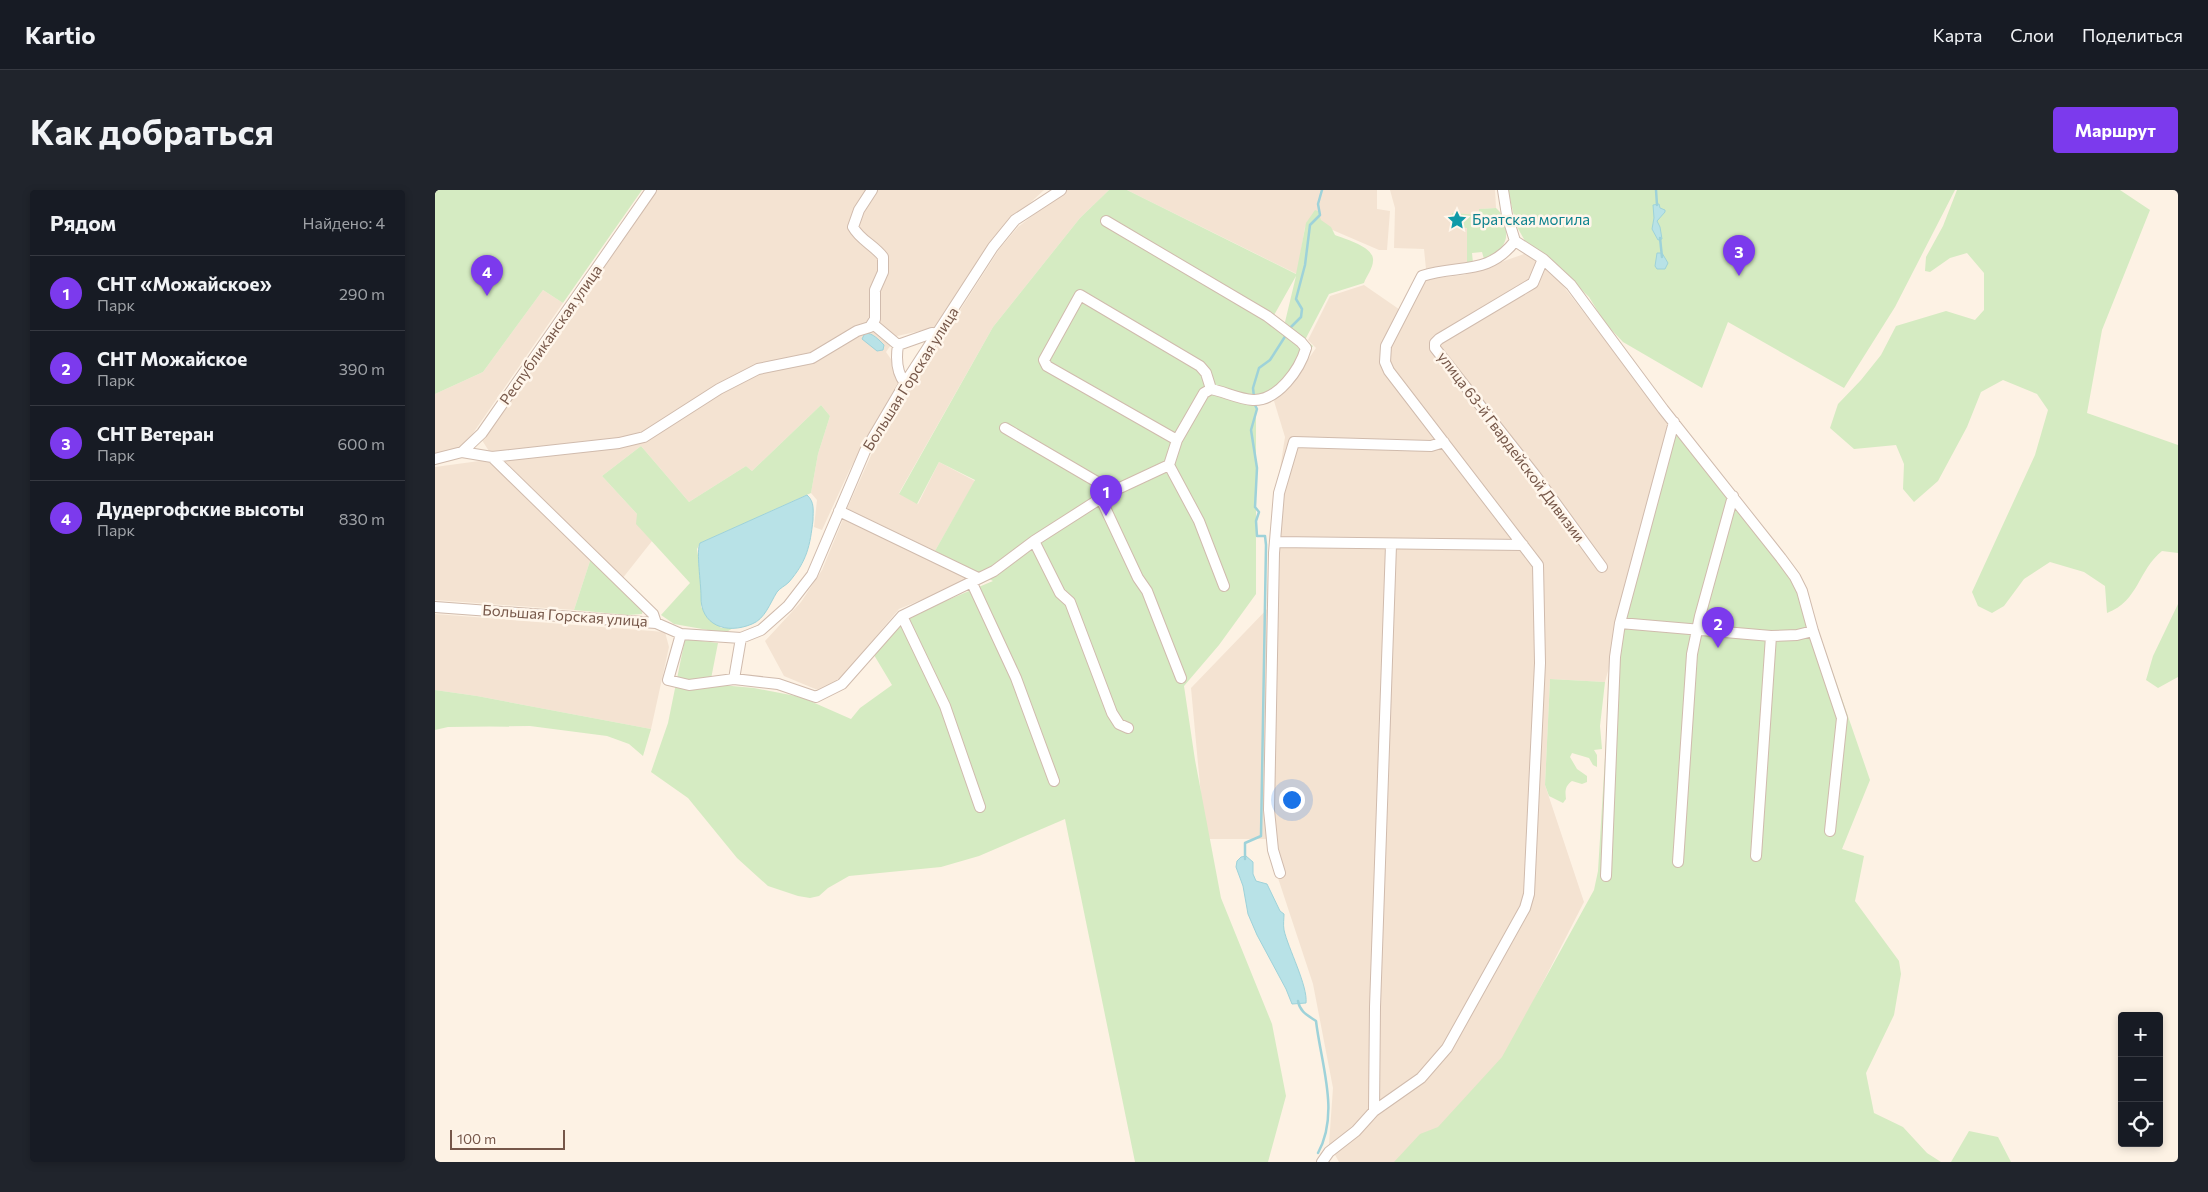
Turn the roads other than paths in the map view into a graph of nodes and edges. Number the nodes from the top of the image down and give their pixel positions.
1 (651, 190) edge
2 (873, 190) edge
3 (1503, 190) edge
4 (1057, 193) edge
5 (1106, 220) dead end
6 (1515, 241) junction
7 (1543, 259) junction
8 (873, 324) junction
9 (938, 334) junction
10 (898, 345) junction
11 (905, 383) junction
12 (1211, 389) junction
13 (1674, 422) junction
14 (1005, 428) dead end
15 (1177, 440) junction
16 (1444, 442) junction
17 (462, 452) junction
18 (492, 457) junction
19 (435, 459) edge
20 (1169, 465) junction
21 (1105, 496) junction
22 (1733, 496) junction
23 (839, 511) junction
24 (1035, 541) junction
25 (1276, 542) junction
26 (1391, 545) junction
27 (1523, 545) junction
28 (1602, 567) dead end
29 (975, 580) junction
30 (1224, 586) dead end
31 (435, 607) edge
32 (902, 616) junction
33 (656, 623) junction
34 (1620, 623) junction
35 (1697, 629) junction
36 (1813, 631) junction
37 (681, 634) junction
38 (1771, 636) junction
39 (741, 638) junction
40 (734, 678) junction
41 (1181, 678) dead end
42 (1127, 728) dead end
43 (1054, 781) dead end
44 (980, 807) dead end
45 (1830, 831) dead end
46 (1756, 856) dead end
47 (1678, 862) dead end
48 (1280, 873) dead end
49 (1606, 876) dead end
50 (1374, 1111) junction
51 (1322, 1162) edge

1 - 17 street, Республиканская улица
2 - 8 street
3 - 6 street
4 - 9 street, Большая Горская улица
5 - 12 street
6 - 7 street
6 - 16 street
7 - 13 street
7 - 28 street, улица 63-й Гвардейской Дивизии
8 - 10 street
8 - 18 street
9 - 10 street
9 - 11 street, Большая Горская улица
10 - 11 street
11 - 23 street, Большая Горская улица
12 - 15 street
12 - 15 street
13 - 22 street
13 - 34 street
14 - 21 street
15 - 20 street
16 - 25 street
16 - 27 street
17 - 18 street
17 - 19 street, Республиканская улица
18 - 33 street
20 - 21 street
20 - 30 street
21 - 24 street
21 - 41 street
22 - 35 street
22 - 36 street
23 - 29 street
23 - 39 street, Большая Горская улица
24 - 29 street
24 - 42 street
25 - 26 street
25 - 48 street
26 - 27 street
26 - 50 street
27 - 50 street
29 - 32 street
29 - 43 street
31 - 33 street, Большая Горская улица
32 - 40 street
32 - 44 street
33 - 37 street, Большая Горская улица
34 - 35 street
34 - 49 street
35 - 38 street
35 - 47 street
36 - 38 street
36 - 45 street
37 - 39 street, Большая Горская улица
37 - 40 street
38 - 46 street
39 - 40 street
50 - 51 street

